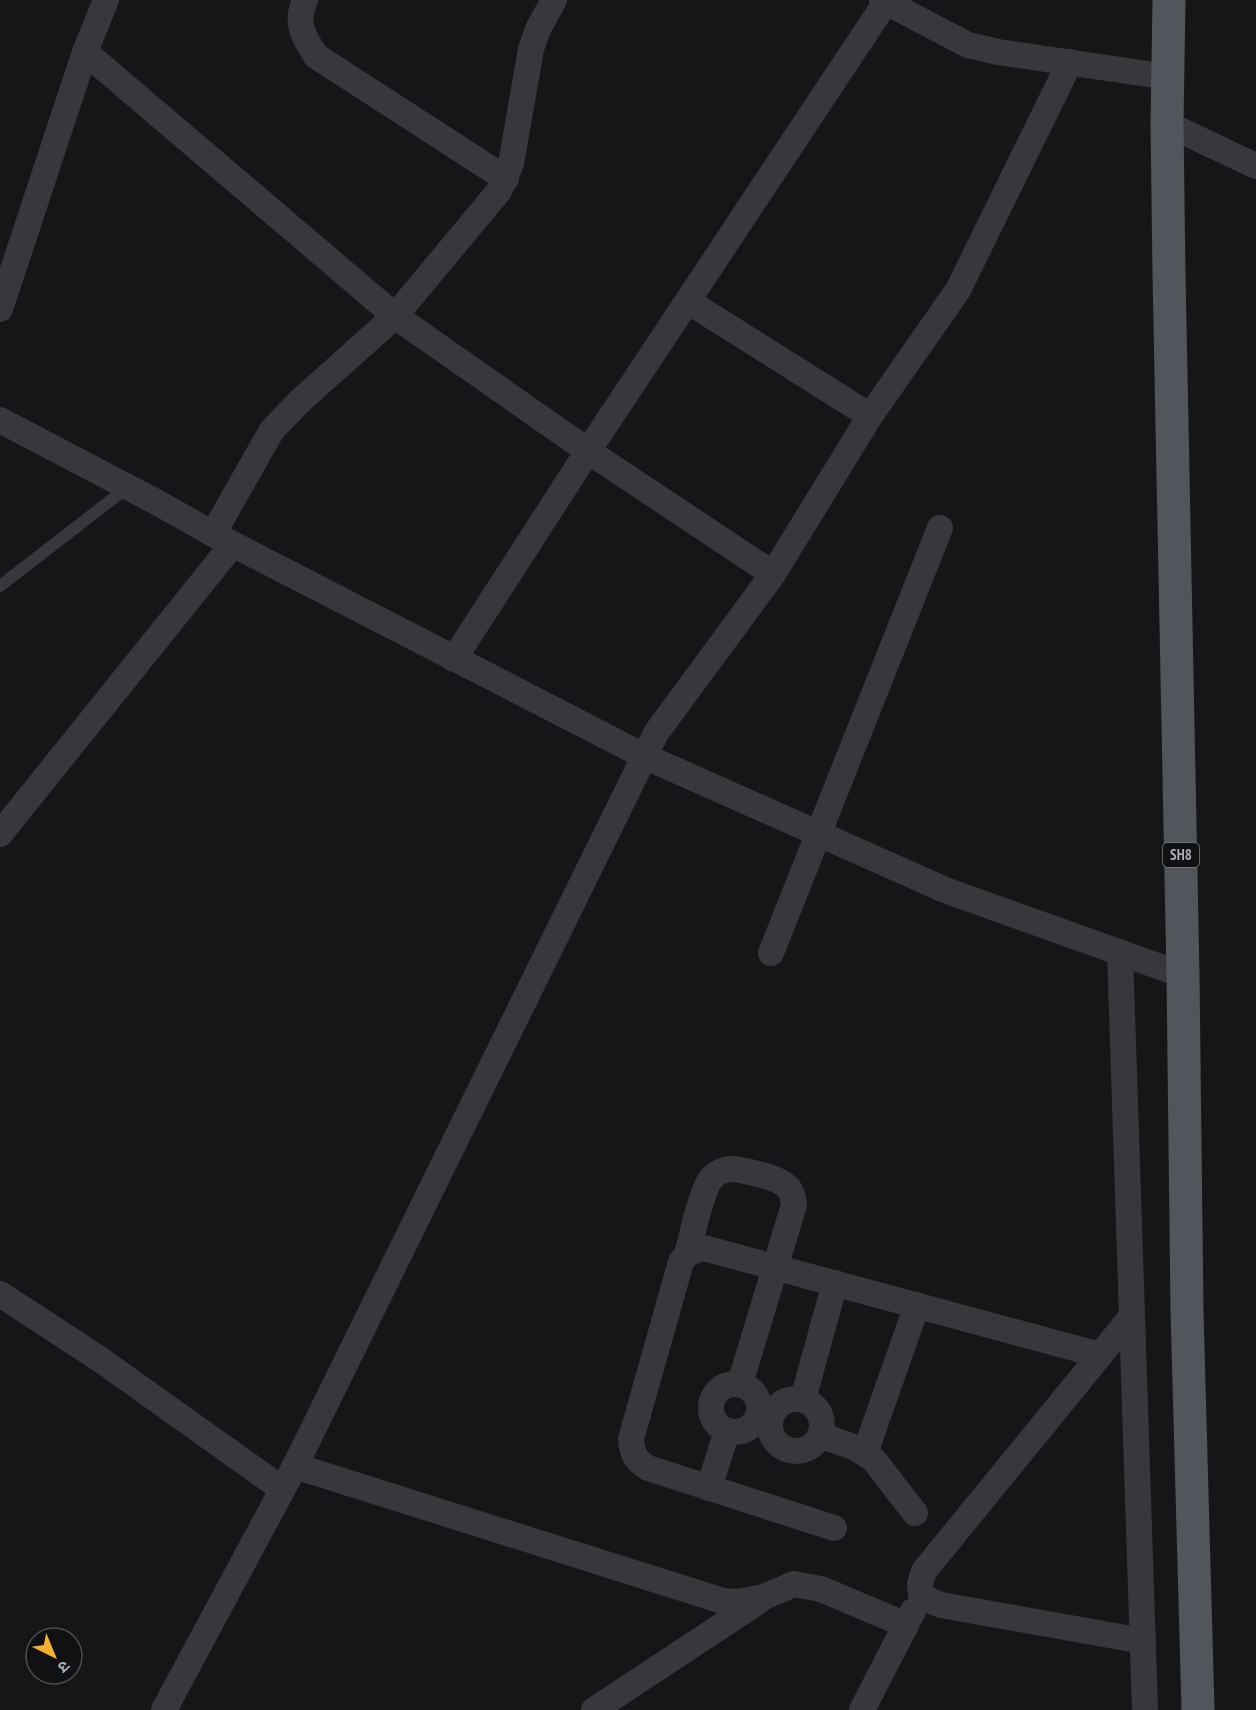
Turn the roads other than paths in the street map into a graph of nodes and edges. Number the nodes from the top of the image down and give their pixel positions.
1 (106, 0) edge
2 (305, 0) edge
3 (554, 0) edge
4 (1169, 0) edge
5 (884, 1) edge
6 (86, 52) junction
7 (1070, 62) junction
8 (1168, 77) junction
9 (1167, 124) junction
10 (1256, 166) edge
11 (506, 178) junction
12 (689, 302) junction
13 (0, 309) edge
14 (395, 316) junction
15 (870, 416) junction
16 (0, 420) edge
17 (588, 451) junction
18 (128, 487) junction
19 (940, 528) dead end
20 (223, 539) junction
21 (773, 574) junction
22 (0, 586) edge
23 (454, 659) junction
24 (644, 756) junction
25 (0, 834) edge
26 (819, 835) junction
27 (1120, 952) junction
28 (771, 953) dead end
29 (1183, 975) junction
30 (687, 1254) junction
31 (777, 1267) junction
32 (835, 1282) junction
33 (0, 1294) edge
34 (917, 1305) junction
35 (1132, 1316) junction
36 (1100, 1355) junction
37 (740, 1383) junction
38 (803, 1399) junction
39 (727, 1431) junction
40 (820, 1435) junction
41 (865, 1453) junction
42 (295, 1466) junction
43 (709, 1488) junction
44 (282, 1489) junction
45 (915, 1513) dead end
46 (834, 1528) dead end
47 (921, 1594) junction
48 (764, 1598) junction
49 (906, 1625) junction
50 (1143, 1641) junction
51 (164, 1710) edge
52 (594, 1710) edge
53 (862, 1710) edge
54 (1145, 1710) edge
55 (1198, 1710) edge

1 - 6 street
2 - 11 street
3 - 11 street
4 - 8 main road, SH8
5 - 7 street
5 - 12 street
6 - 13 street
6 - 14 street
7 - 8 street
7 - 15 street
8 - 9 main road, SH8
9 - 10 street
9 - 29 main road, SH8
11 - 14 street
12 - 15 street
12 - 17 street
14 - 17 street
14 - 20 street
15 - 21 street
16 - 18 street
17 - 21 street
17 - 23 street
18 - 20 street
18 - 22 lane
19 - 26 street
20 - 23 street
20 - 25 street
21 - 24 street
23 - 24 street
24 - 26 street
24 - 42 street
26 - 27 street
26 - 28 street
27 - 29 street
27 - 35 street
29 - 55 main road, SH8
30 - 31 street
30 - 31 street
30 - 43 street
31 - 32 street
31 - 37 street
32 - 34 street
32 - 38 street
33 - 44 street
34 - 36 street
34 - 41 street
35 - 36 street
35 - 50 street
36 - 47 street
37 - 39 street
37 - 39 street
38 - 40 street
38 - 40 street
39 - 43 street
40 - 41 street
41 - 45 street
42 - 44 street
42 - 48 street
43 - 46 street
44 - 51 street
47 - 49 street
47 - 50 street
48 - 49 street
48 - 52 street
49 - 53 street
50 - 54 street

